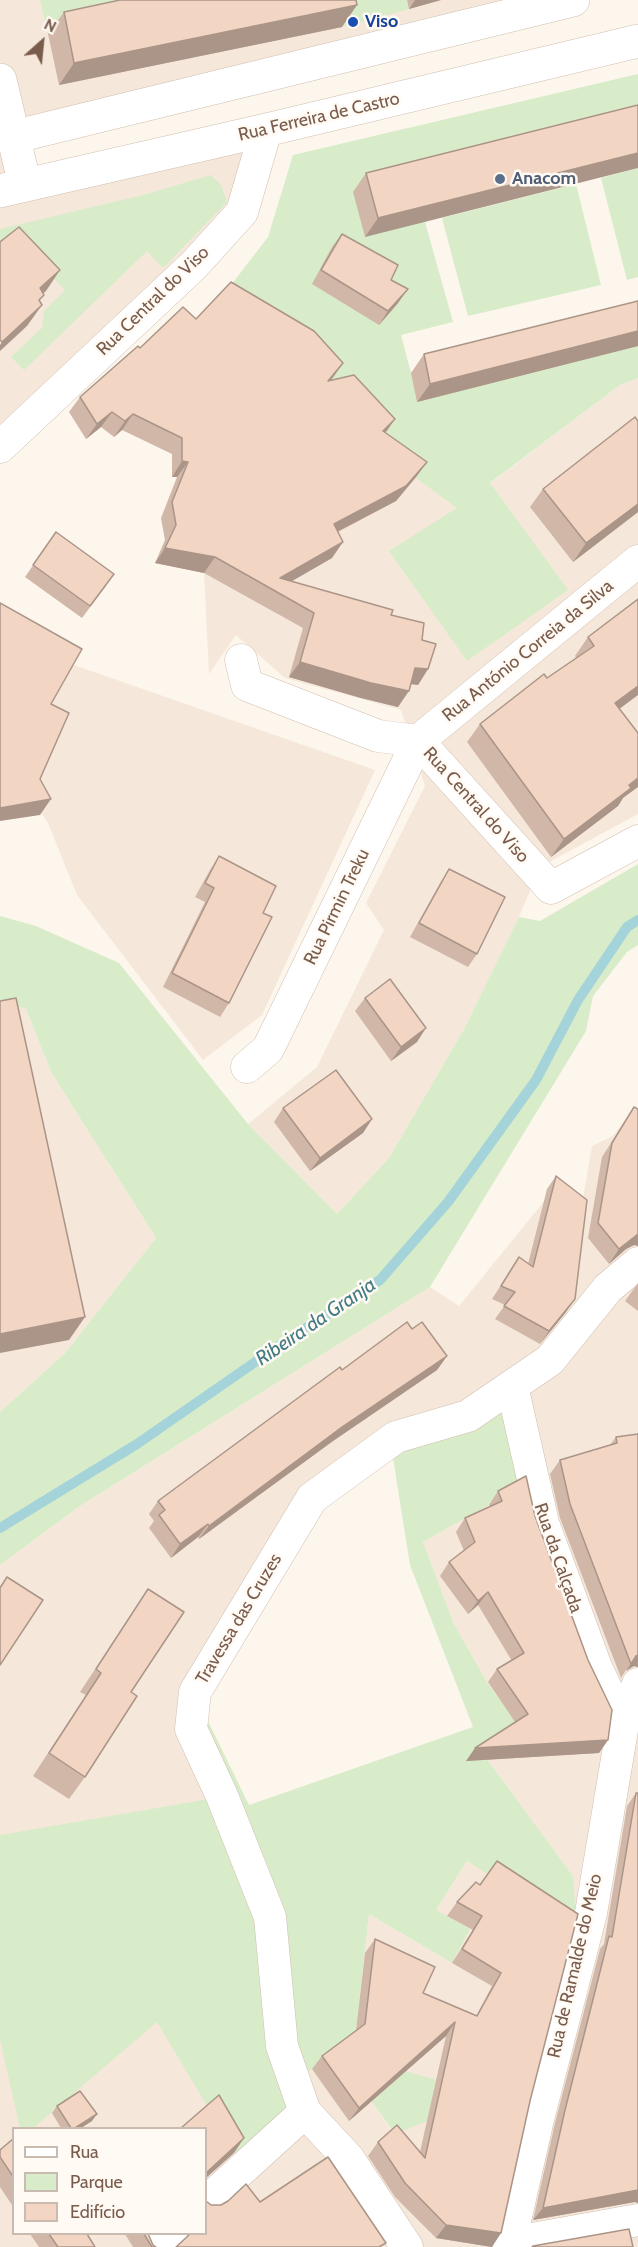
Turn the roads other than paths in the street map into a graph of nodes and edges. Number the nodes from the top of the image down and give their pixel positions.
1 (556, 2) edge
2 (638, 41) edge
3 (0, 80) edge
4 (266, 130) junction
5 (13, 137) junction
6 (12, 188) edge
7 (0, 447) edge
8 (638, 561) edge
9 (240, 660) dead end
10 (418, 741) junction
11 (638, 841) edge
12 (247, 1067) dead end
13 (638, 1263) edge
14 (512, 1386) junction
15 (638, 1684) edge
16 (623, 1724) junction
17 (305, 2112) junction
18 (207, 2201) edge
19 (638, 2220) edge
20 (170, 2235) edge
21 (510, 2245) edge
22 (156, 2247) edge
23 (406, 2247) edge

1 - 5 street
2 - 4 street, Rua Ferreira de Castro
3 - 5 street
4 - 6 street, Rua Ferreira de Castro
4 - 7 street, Rua Central do Viso
5 - 6 street
8 - 10 street, Rua António Correia da Silva
9 - 10 street, Rua Central do Viso
10 - 11 street, Rua Central do Viso
10 - 12 street, Rua Pirmin Treku
13 - 14 street, Travessa das Cruzes
14 - 16 street, Rua da Calçada
14 - 17 street, Travessa das Cruzes
15 - 16 street, Rua de Ramalde do Meio
16 - 21 street, Rua de Ramalde do Meio
17 - 18 street
17 - 23 street, Travessa das Cruzes
19 - 21 street
20 - 22 street

